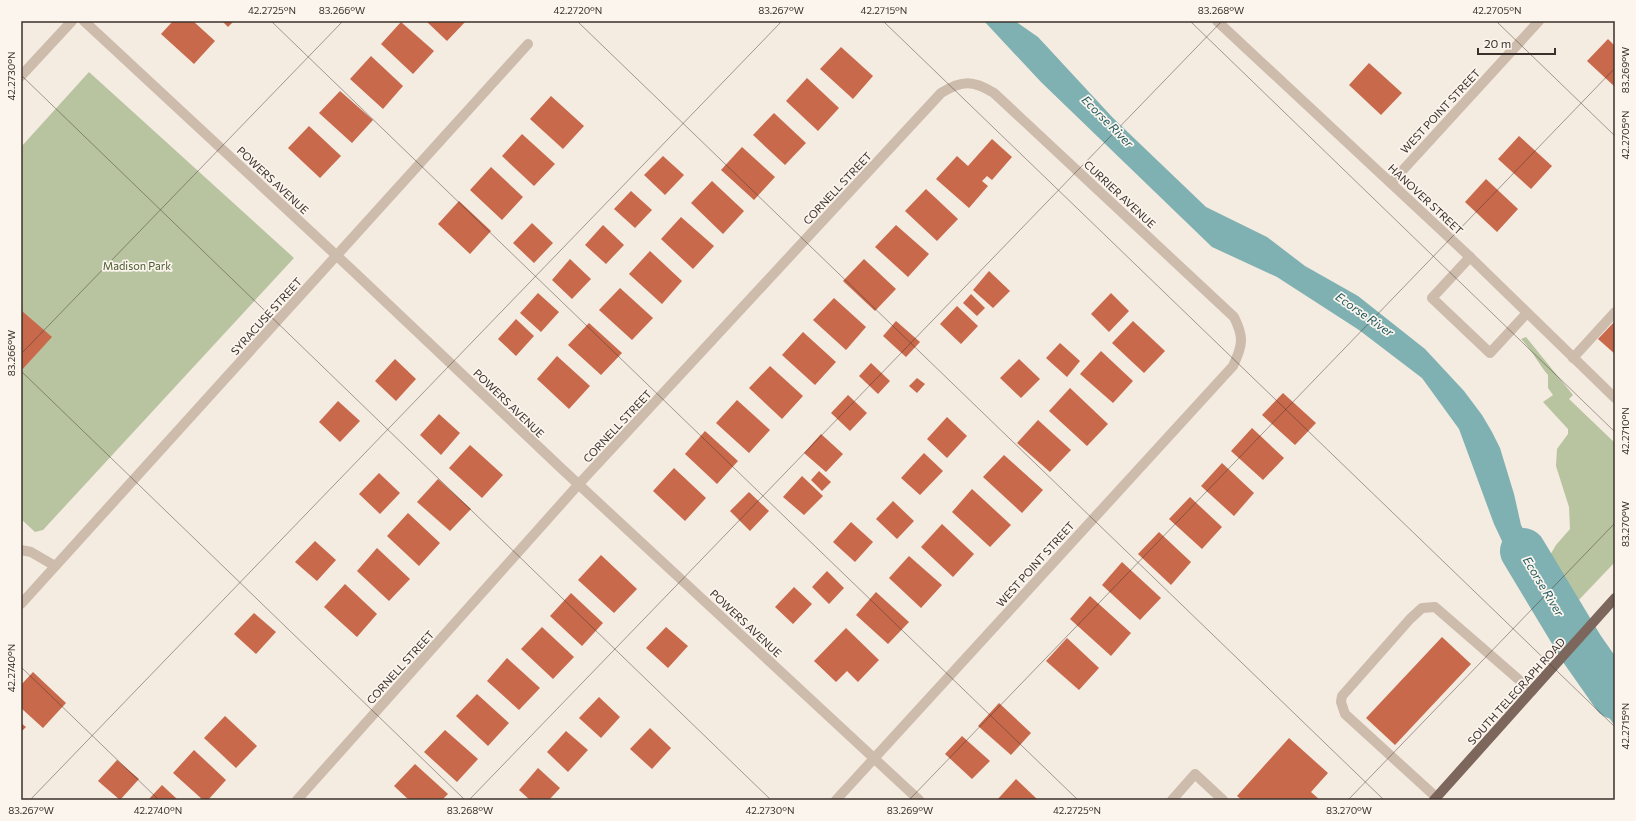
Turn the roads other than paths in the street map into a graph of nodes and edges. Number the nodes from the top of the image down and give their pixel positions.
1 (72, 21) edge
2 (84, 21) edge
3 (1217, 21) edge
4 (1539, 21) edge
5 (528, 44) dead end
6 (21, 76) edge
7 (966, 82) joint
8 (1391, 182) junction
9 (337, 255) junction
10 (1470, 257) junction
11 (1615, 312) edge
12 (1528, 313) junction
13 (1241, 340) joint
14 (1573, 358) junction
15 (1615, 398) edge
16 (578, 485) junction
17 (21, 550) edge
18 (56, 566) junction
19 (1615, 598) edge
20 (21, 604) edge
21 (1532, 691) junction
22 (874, 758) junction
23 (1435, 799) edge
24 (298, 800) edge
25 (836, 800) edge
26 (919, 800) edge
27 (1172, 800) edge
28 (1223, 800) edge

1 - 6 street
2 - 9 street, POWERS AVENUE
3 - 8 street, HANOVER STREET
4 - 8 street, WEST POINT STREET
5 - 9 street, SYRACUSE STREET
7 - 13 street, CURRIER AVENUE
7 - 16 street, CORNELL STREET
8 - 10 street, HANOVER STREET
9 - 16 street, POWERS AVENUE
9 - 18 street, SYRACUSE STREET
10 - 12 street, HANOVER STREET
10 - 12 street
11 - 14 street
12 - 14 street, HANOVER STREET
13 - 22 street, WEST POINT STREET
14 - 15 street, HANOVER STREET
16 - 22 street, POWERS AVENUE
16 - 24 street, CORNELL STREET
17 - 18 street
18 - 20 street, SYRACUSE STREET
19 - 21 main road, SOUTH TELEGRAPH ROAD
21 - 23 main road, SOUTH TELEGRAPH ROAD
21 - 23 street
22 - 25 street, WEST POINT STREET
22 - 26 street, POWERS AVENUE
27 - 28 street

